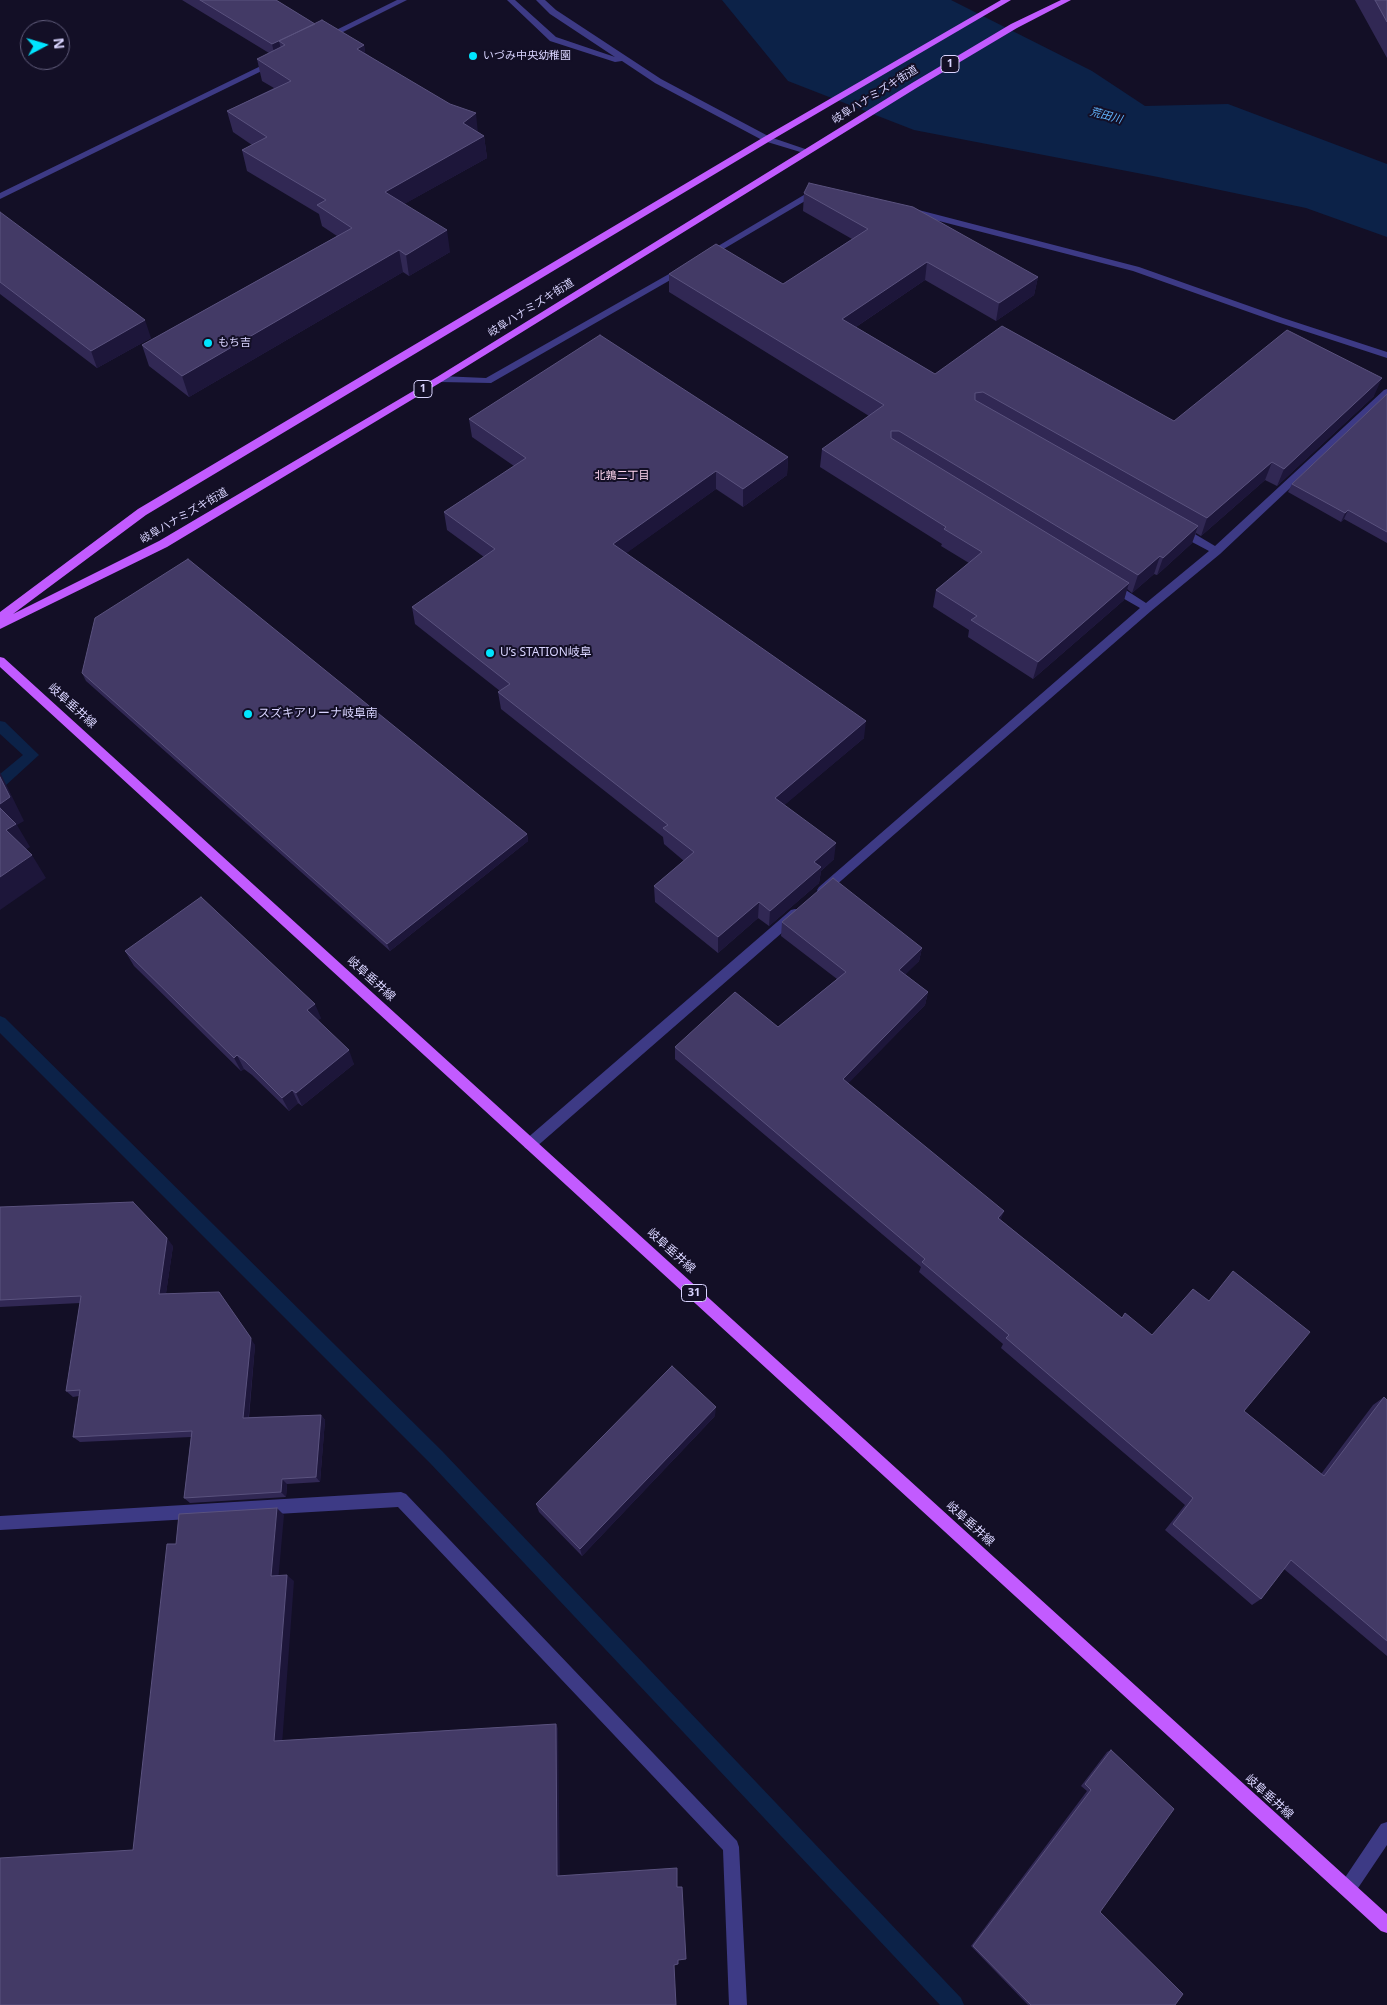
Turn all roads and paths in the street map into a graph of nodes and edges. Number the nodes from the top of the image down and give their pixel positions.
1 (403, 0) edge
2 (511, 0) edge
3 (540, 0) edge
4 (1007, 0) edge
5 (1067, 0) edge
6 (322, 39) edge
7 (286, 57) edge
8 (632, 64) junction
9 (767, 139) junction
10 (807, 152) junction
11 (830, 191) edge
12 (0, 196) edge
13 (904, 209) edge
14 (1387, 354) edge
15 (440, 379) junction
16 (1387, 392) edge
17 (1173, 526) edge
18 (1216, 551) junction
19 (1105, 582) edge
20 (1147, 608) junction
21 (0, 618) edge
22 (0, 625) edge
23 (0, 661) edge
24 (816, 896) edge
25 (801, 909) edge
26 (530, 1144) junction
27 (0, 1523) edge
28 (1387, 1830) edge
29 (1348, 1888) junction
30 (1387, 1925) edge
31 (738, 2005) edge

1 - 6 street
2 - 8 street
3 - 8 street
4 - 9 main road, 岐阜ハナミズキ街道 / 1
5 - 10 main road, 岐阜ハナミズキ街道 / 1
7 - 12 street
8 - 9 street
9 - 10 street
9 - 21 main road, 岐阜ハナミズキ街道 / 1
10 - 15 main road, 岐阜ハナミズキ街道 / 1
11 - 15 street
13 - 14 street
15 - 22 main road, 岐阜ハナミズキ街道 / 1
16 - 18 street
17 - 18 street
18 - 20 street
19 - 20 street
20 - 24 street
23 - 26 main road, 岐阜垂井線 / 31
25 - 26 street
26 - 29 main road, 岐阜垂井線 / 31
27 - 31 street
28 - 29 street
29 - 30 main road, 岐阜垂井線 / 31

